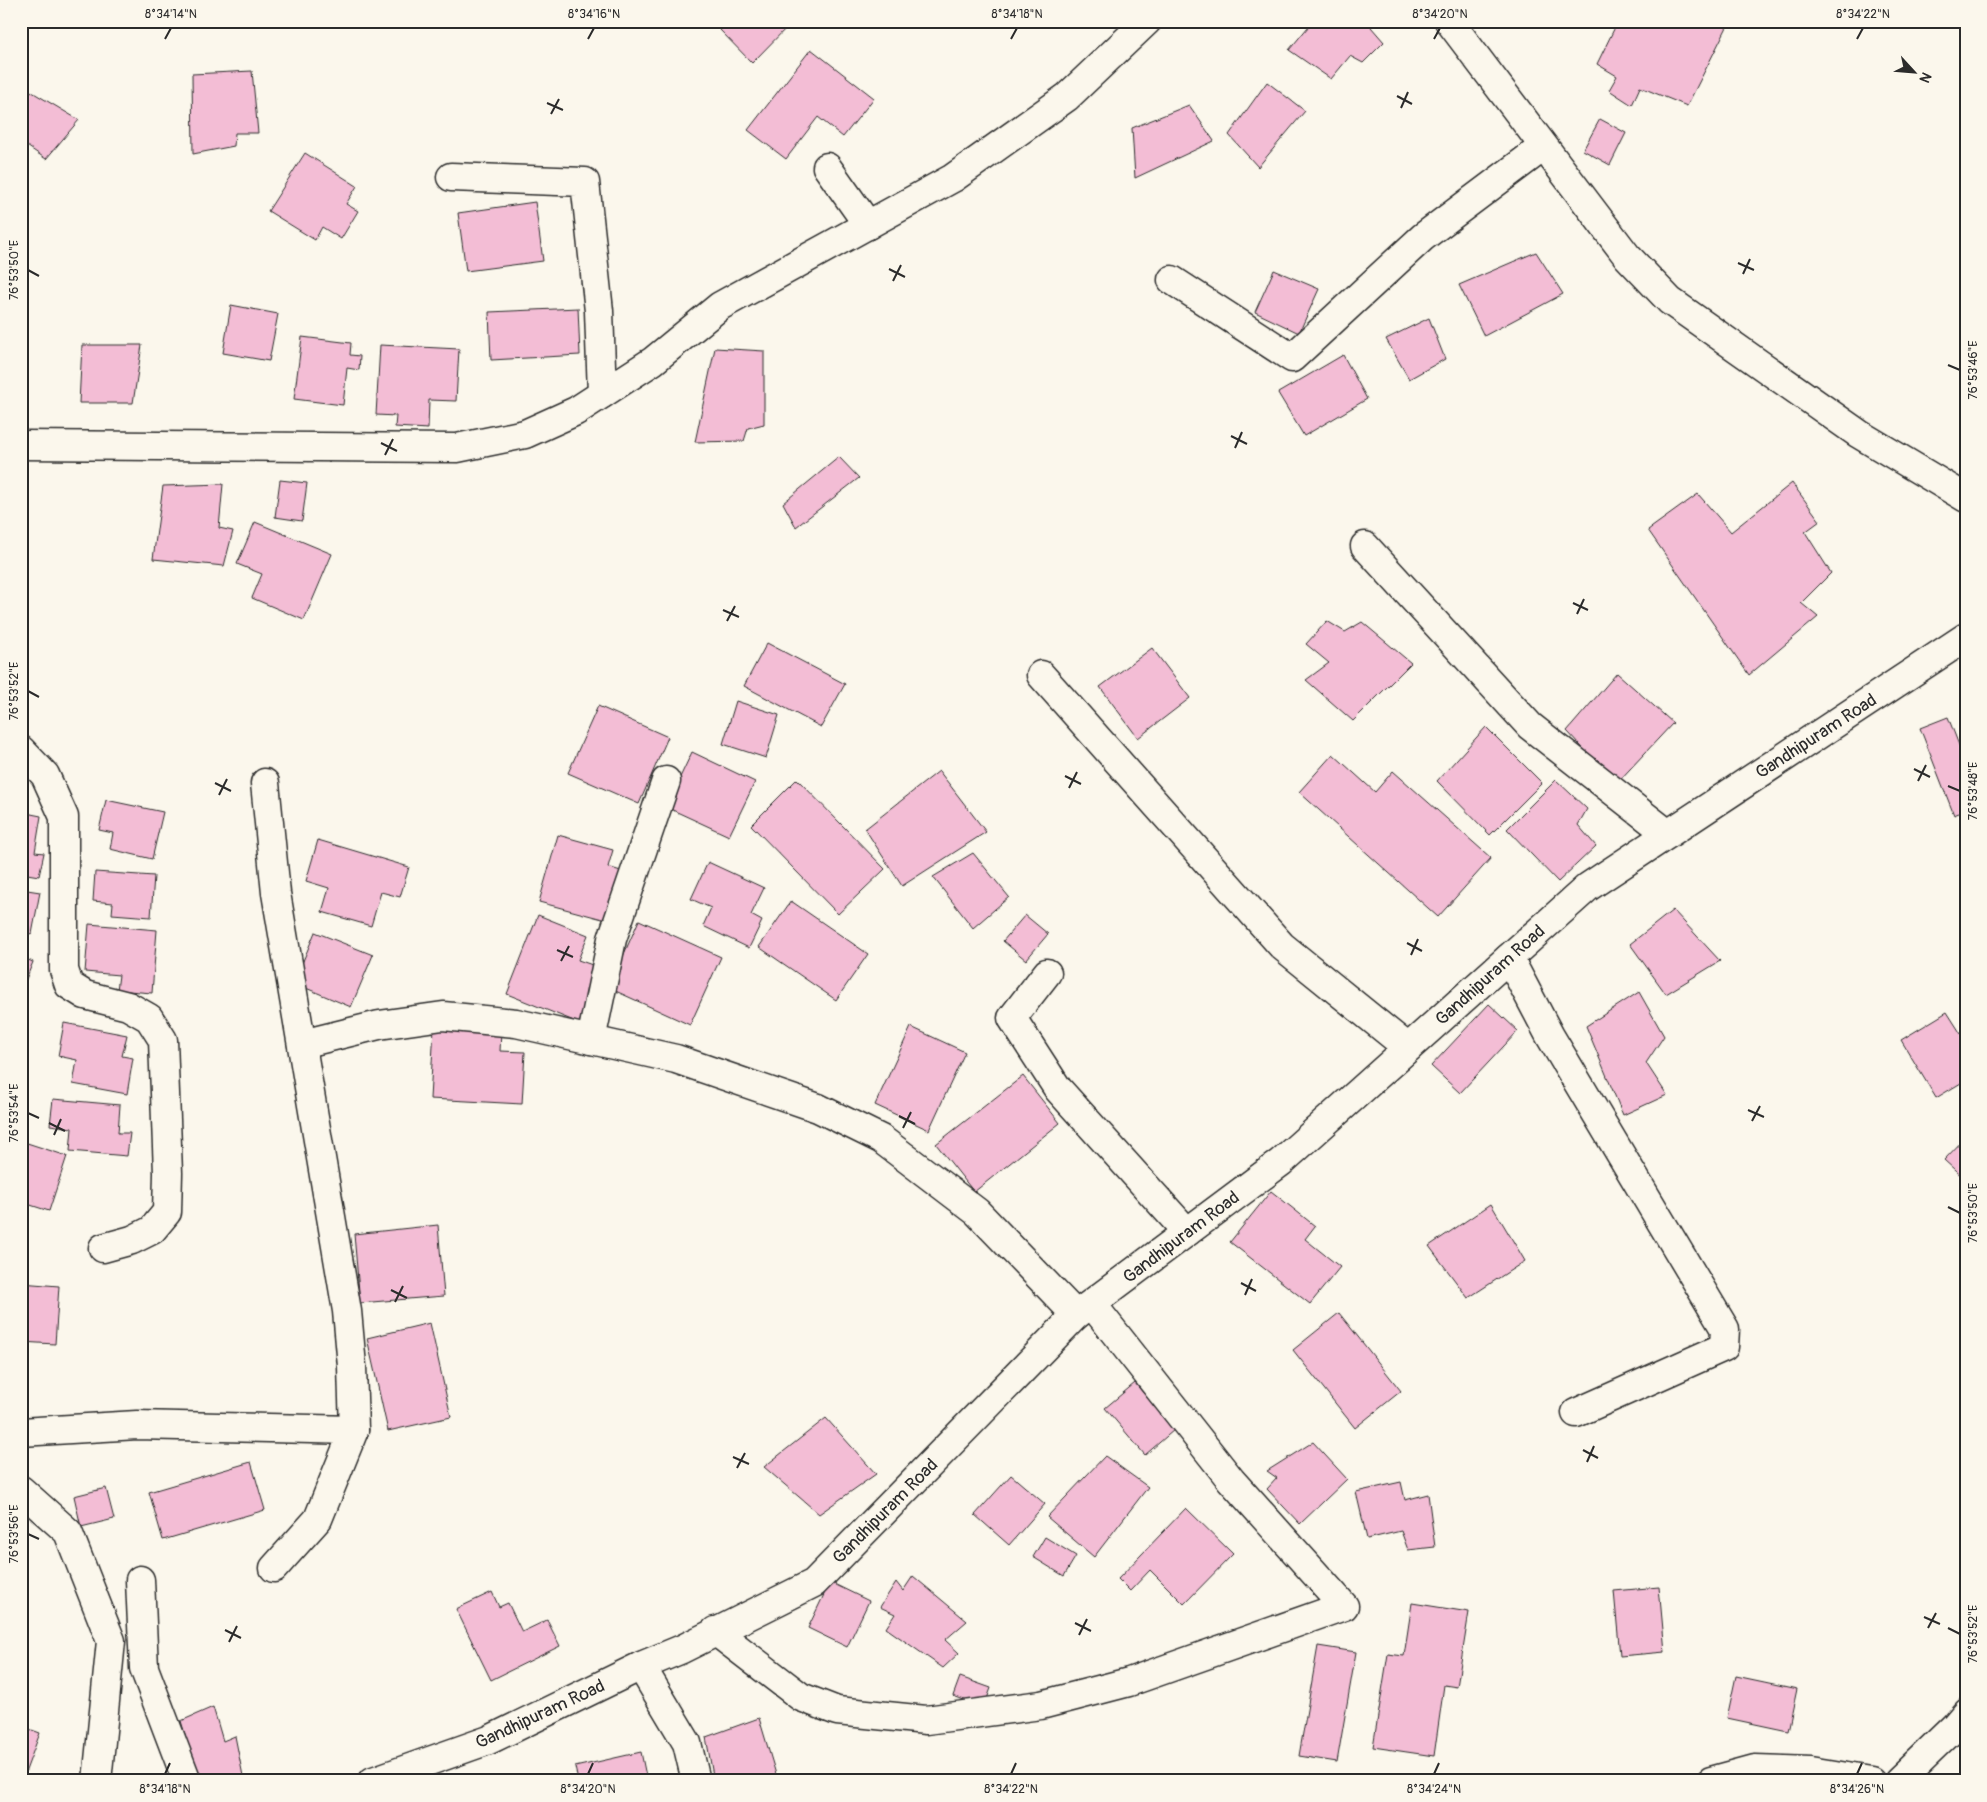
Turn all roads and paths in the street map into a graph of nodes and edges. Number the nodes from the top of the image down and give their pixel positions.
1 (1147, 21) edge
2 (1449, 21) edge
3 (1543, 147) junction
4 (827, 167) dead end
5 (451, 177) dead end
6 (868, 225) junction
7 (1172, 280) dead end
8 (602, 394) junction
9 (21, 444) edge
10 (1964, 491) edge
11 (1365, 546) dead end
12 (1966, 637) edge
13 (1041, 675) dead end
14 (21, 750) edge
15 (666, 781) dead end
16 (265, 783) dead end
17 (1668, 834) junction
18 (1509, 958) junction
19 (1047, 974) dead end
20 (591, 1040) junction
21 (302, 1044) junction
22 (1408, 1048) junction
23 (1187, 1232) junction
24 (103, 1248) dead end
25 (1084, 1310) junction
26 (1576, 1413) dead end
27 (354, 1430) junction
28 (21, 1432) edge
29 (21, 1490) edge
30 (274, 1568) dead end
31 (140, 1580) dead end
32 (715, 1631) junction
33 (641, 1666) junction
34 (1966, 1713) edge
35 (97, 1781) edge
36 (187, 1781) edge
37 (373, 1781) edge
38 (696, 1781) edge
39 (1711, 1781) edge
40 (1871, 1781) edge
41 (1898, 1781) edge

1 - 6 street
2 - 3 street
3 - 7 street
3 - 10 street
4 - 6 street
5 - 8 street
6 - 8 street
8 - 9 street
11 - 17 street
12 - 17 street, Gandhipuram Road
13 - 22 street
14 - 24 street
15 - 20 street
16 - 21 street
17 - 18 street, Gandhipuram Road
18 - 22 street, Gandhipuram Road
18 - 26 street
19 - 23 street
20 - 21 street
20 - 25 street
21 - 27 street
22 - 23 street, Gandhipuram Road
23 - 25 street, Gandhipuram Road
25 - 32 street, Gandhipuram Road
25 - 32 street
27 - 28 street
27 - 30 street
29 - 35 street
31 - 36 street
32 - 33 street, Gandhipuram Road
33 - 37 street, Gandhipuram Road
33 - 38 street
34 - 41 street
39 - 40 street

